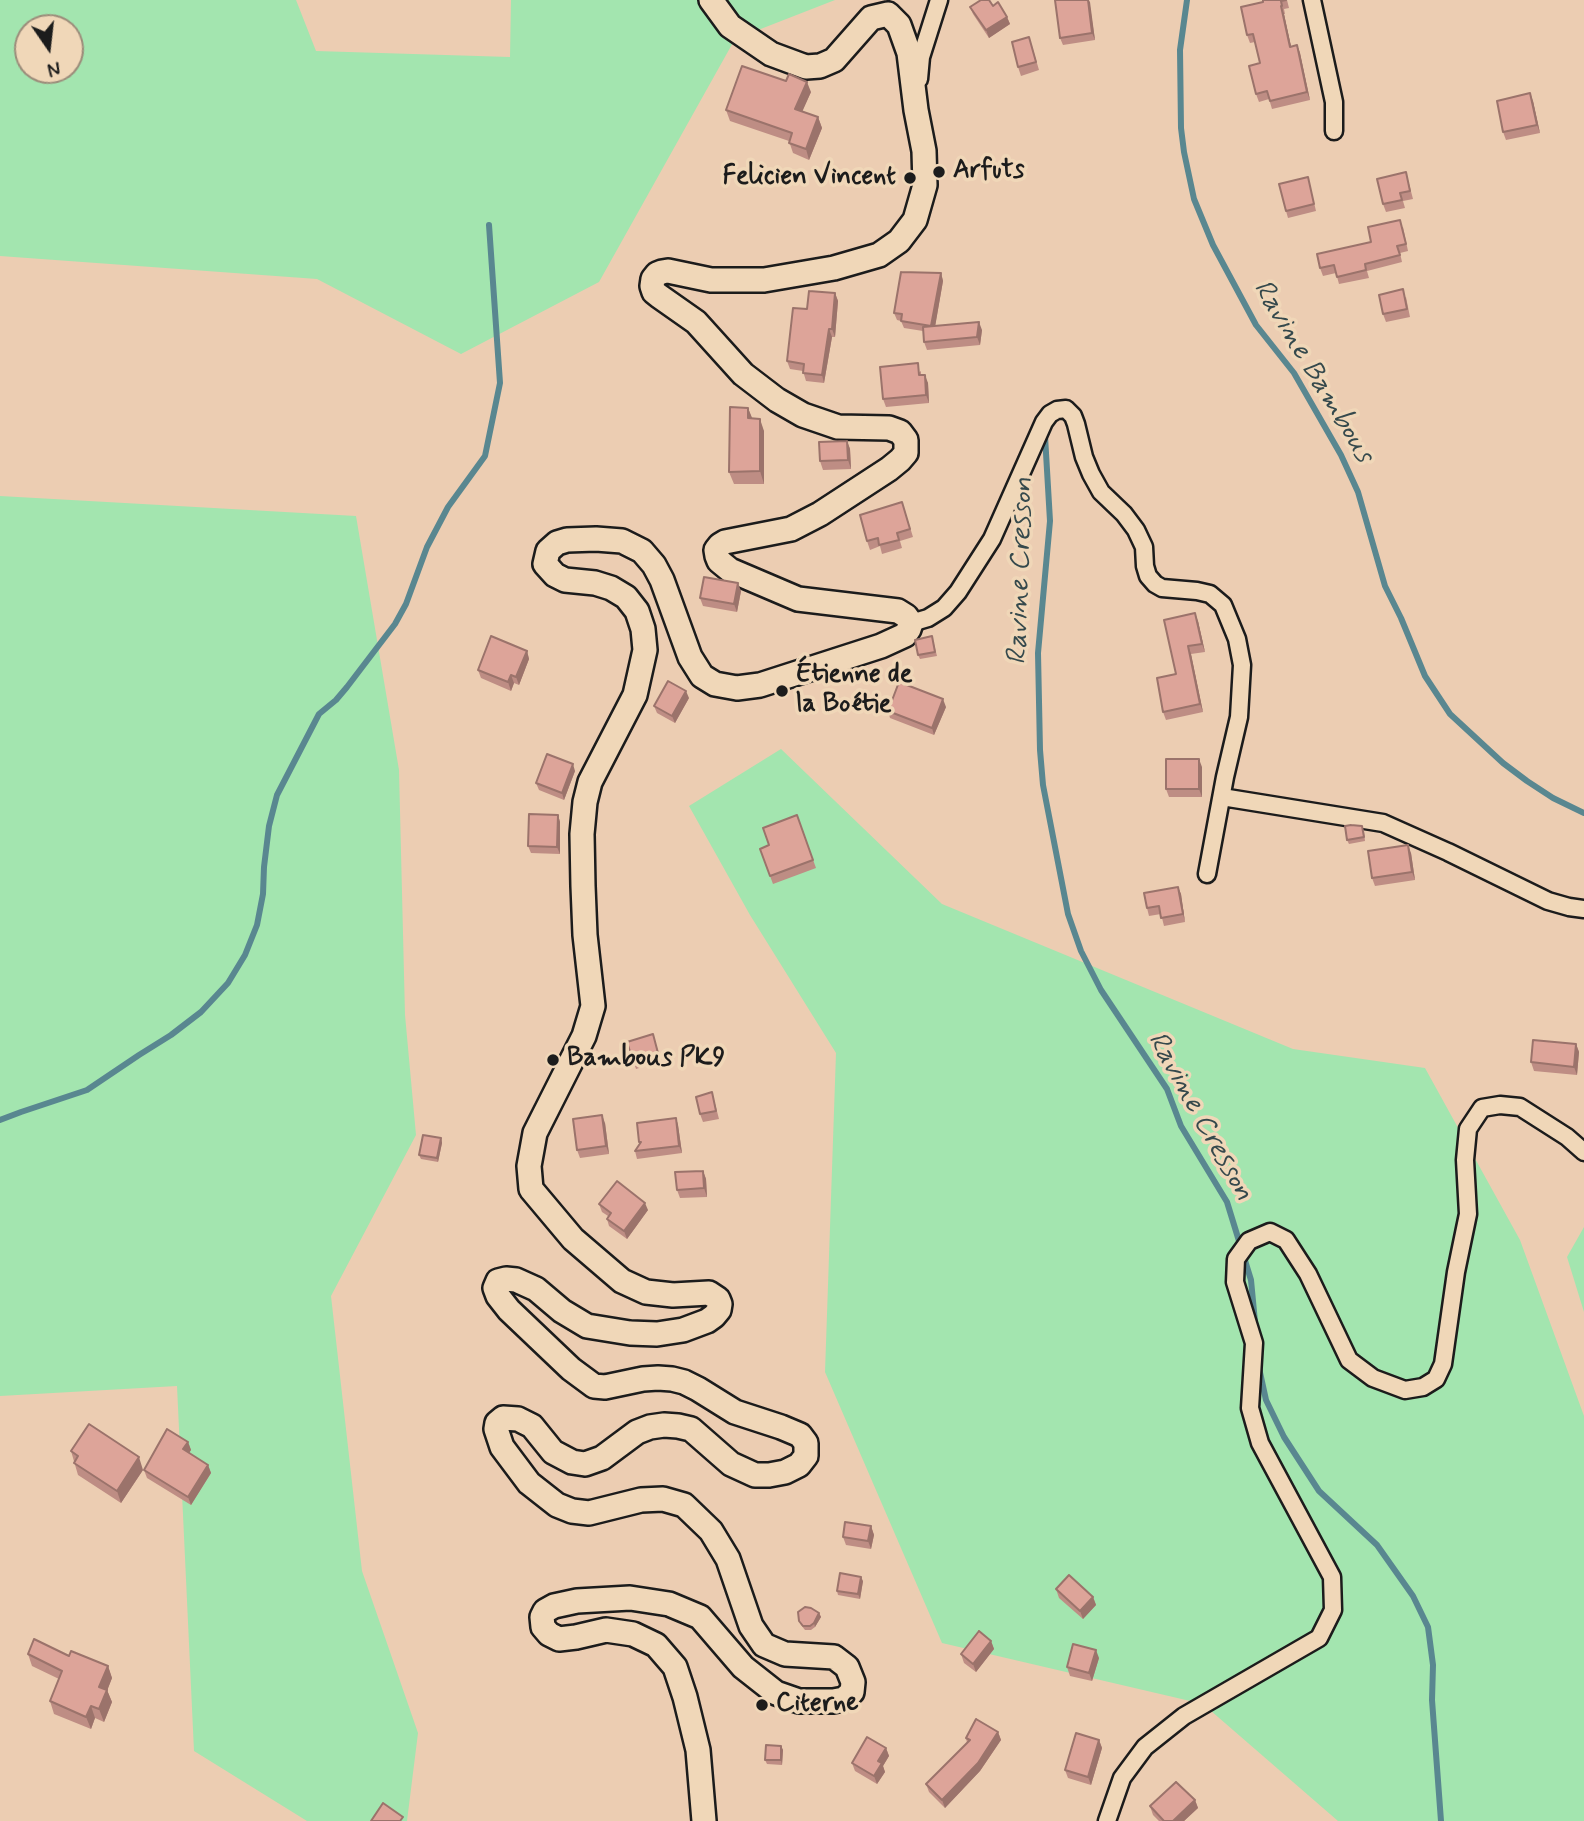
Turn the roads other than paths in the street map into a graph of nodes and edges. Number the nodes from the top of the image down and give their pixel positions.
1 (710, 0) edge
2 (939, 0) edge
3 (1312, 0) edge
4 (889, 7) edge
5 (916, 110) junction
6 (1334, 131) dead end
7 (911, 623) junction
8 (1222, 797) junction
9 (1207, 874) dead end
10 (1584, 909) edge
11 (1584, 1152) edge
12 (704, 1821) edge
13 (1107, 1821) edge

1 - 4 main road
2 - 5 street
3 - 6 street
4 - 5 main road
5 - 7 main road
7 - 8 street
7 - 12 main road
8 - 9 street
8 - 10 street
11 - 13 street

